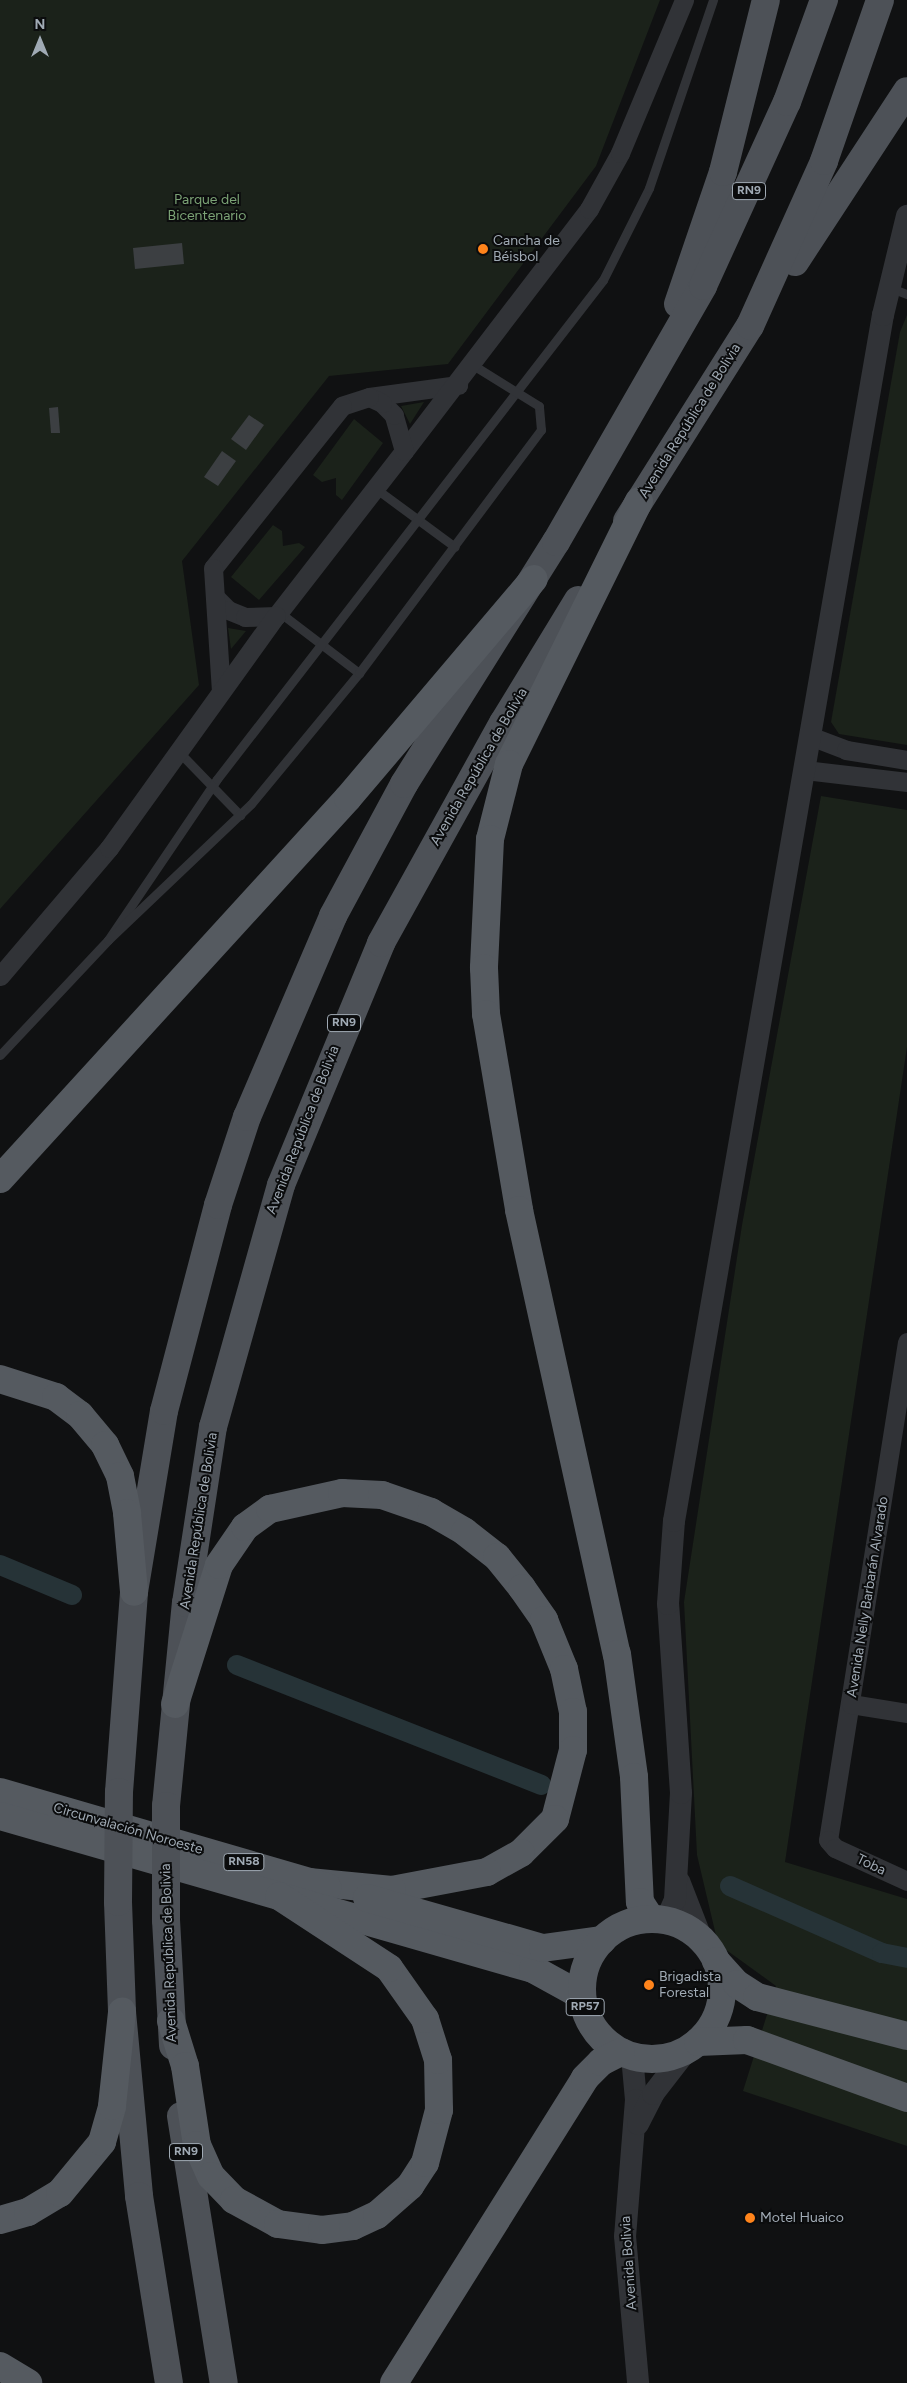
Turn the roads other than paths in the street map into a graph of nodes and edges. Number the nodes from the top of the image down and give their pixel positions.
1 (684, 0) edge
2 (713, 0) edge
3 (766, 0) edge
4 (824, 0) edge
5 (880, 0) edge
6 (907, 91) edge
7 (907, 216) edge
8 (898, 290) edge
9 (750, 326) junction
10 (473, 365) junction
11 (654, 374) junction
12 (458, 385) junction
13 (516, 390) junction
14 (369, 397) junction
15 (404, 451) junction
16 (375, 488) junction
17 (639, 501) junction
18 (418, 518) junction
19 (455, 547) junction
20 (534, 579) junction
21 (215, 597) junction
22 (278, 614) junction
23 (320, 646) junction
24 (359, 673) junction
25 (221, 691) junction
26 (810, 736) junction
27 (176, 750) junction
28 (907, 760) edge
29 (805, 770) junction
30 (907, 782) edge
31 (212, 786) junction
32 (240, 815) junction
33 (108, 940) junction
34 (0, 976) edge
35 (0, 1055) edge
36 (0, 1179) edge
37 (907, 1342) edge
38 (0, 1379) edge
39 (134, 1592) junction
40 (176, 1704) junction
41 (851, 1704) junction
42 (907, 1713) edge
43 (0, 1792) edge
44 (0, 1816) edge
45 (835, 1848) joint
46 (678, 1876) junction
47 (311, 1882) junction
48 (907, 1882) edge
49 (279, 1896) junction
50 (659, 1920) junction
51 (602, 1940) junction
52 (482, 1943) junction
53 (709, 1950) junction
54 (582, 1996) junction
55 (122, 2012) junction
56 (171, 2021) junction
57 (907, 2036) edge
58 (692, 2046) junction
59 (626, 2054) junction
60 (907, 2098) edge
61 (630, 2143) junction
62 (0, 2220) edge
63 (0, 2366) edge
64 (28, 2383) edge
65 (169, 2383) edge
66 (224, 2383) edge
67 (394, 2383) edge
68 (638, 2383) edge

1 - 10 street
2 - 13 lane
3 - 11 main road
4 - 11 main road, RN9
5 - 9 main road, Avenida República de Bolivia / RN9
6 - 9 main road
7 - 8 street
8 - 26 street
9 - 17 main road, Avenida República de Bolivia / RN9
10 - 12 street
10 - 13 lane
11 - 20 main road, RN9
12 - 14 street
12 - 15 street
13 - 18 lane
13 - 19 lane
14 - 15 street
14 - 21 street
15 - 16 street
16 - 18 lane
16 - 22 street
17 - 40 main road, Avenida República de Bolivia / RN9
17 - 50 highway
18 - 19 lane
18 - 23 lane
19 - 24 lane
20 - 36 highway
20 - 39 main road, RN9
21 - 22 street
21 - 25 street
22 - 23 lane
22 - 25 street
23 - 24 lane
23 - 31 lane
24 - 32 lane
25 - 27 street
26 - 28 street
26 - 29 street
27 - 31 lane
27 - 34 street
29 - 30 street
29 - 46 street
31 - 32 lane
31 - 33 lane
32 - 33 lane
33 - 35 lane
37 - 41 street, Avenida Nelly Barbarán Alvarado
38 - 39 highway
39 - 55 main road, RN9, bridge
40 - 47 highway
40 - 56 main road, Avenida República de Bolivia / RN9, bridge
41 - 42 street
41 - 45 street, Avenida Nelly Barbarán Alvarado
43 - 47 highway, Circunvalación Noroeste / RN58
44 - 49 highway, Circunvalación Noroeste / RN58
45 - 48 street, Toba
46 - 50 street
46 - 53 street
47 - 52 highway, Circunvalación Noroeste / RN58
49 - 52 highway, Circunvalación Noroeste / RN58
49 - 56 highway
50 - 51 highway, RP57
50 - 53 highway
51 - 52 highway, RN58
51 - 54 highway, RP57
52 - 54 highway, RN58
53 - 57 highway
53 - 58 highway
54 - 59 highway, RP57
55 - 62 highway
55 - 65 main road, RN9
56 - 66 main road, Avenida República de Bolivia / RN9
58 - 59 highway
58 - 60 highway
58 - 61 street
59 - 61 street, Avenida Bolivia
59 - 67 highway
61 - 68 street, Avenida Bolivia
63 - 64 highway

